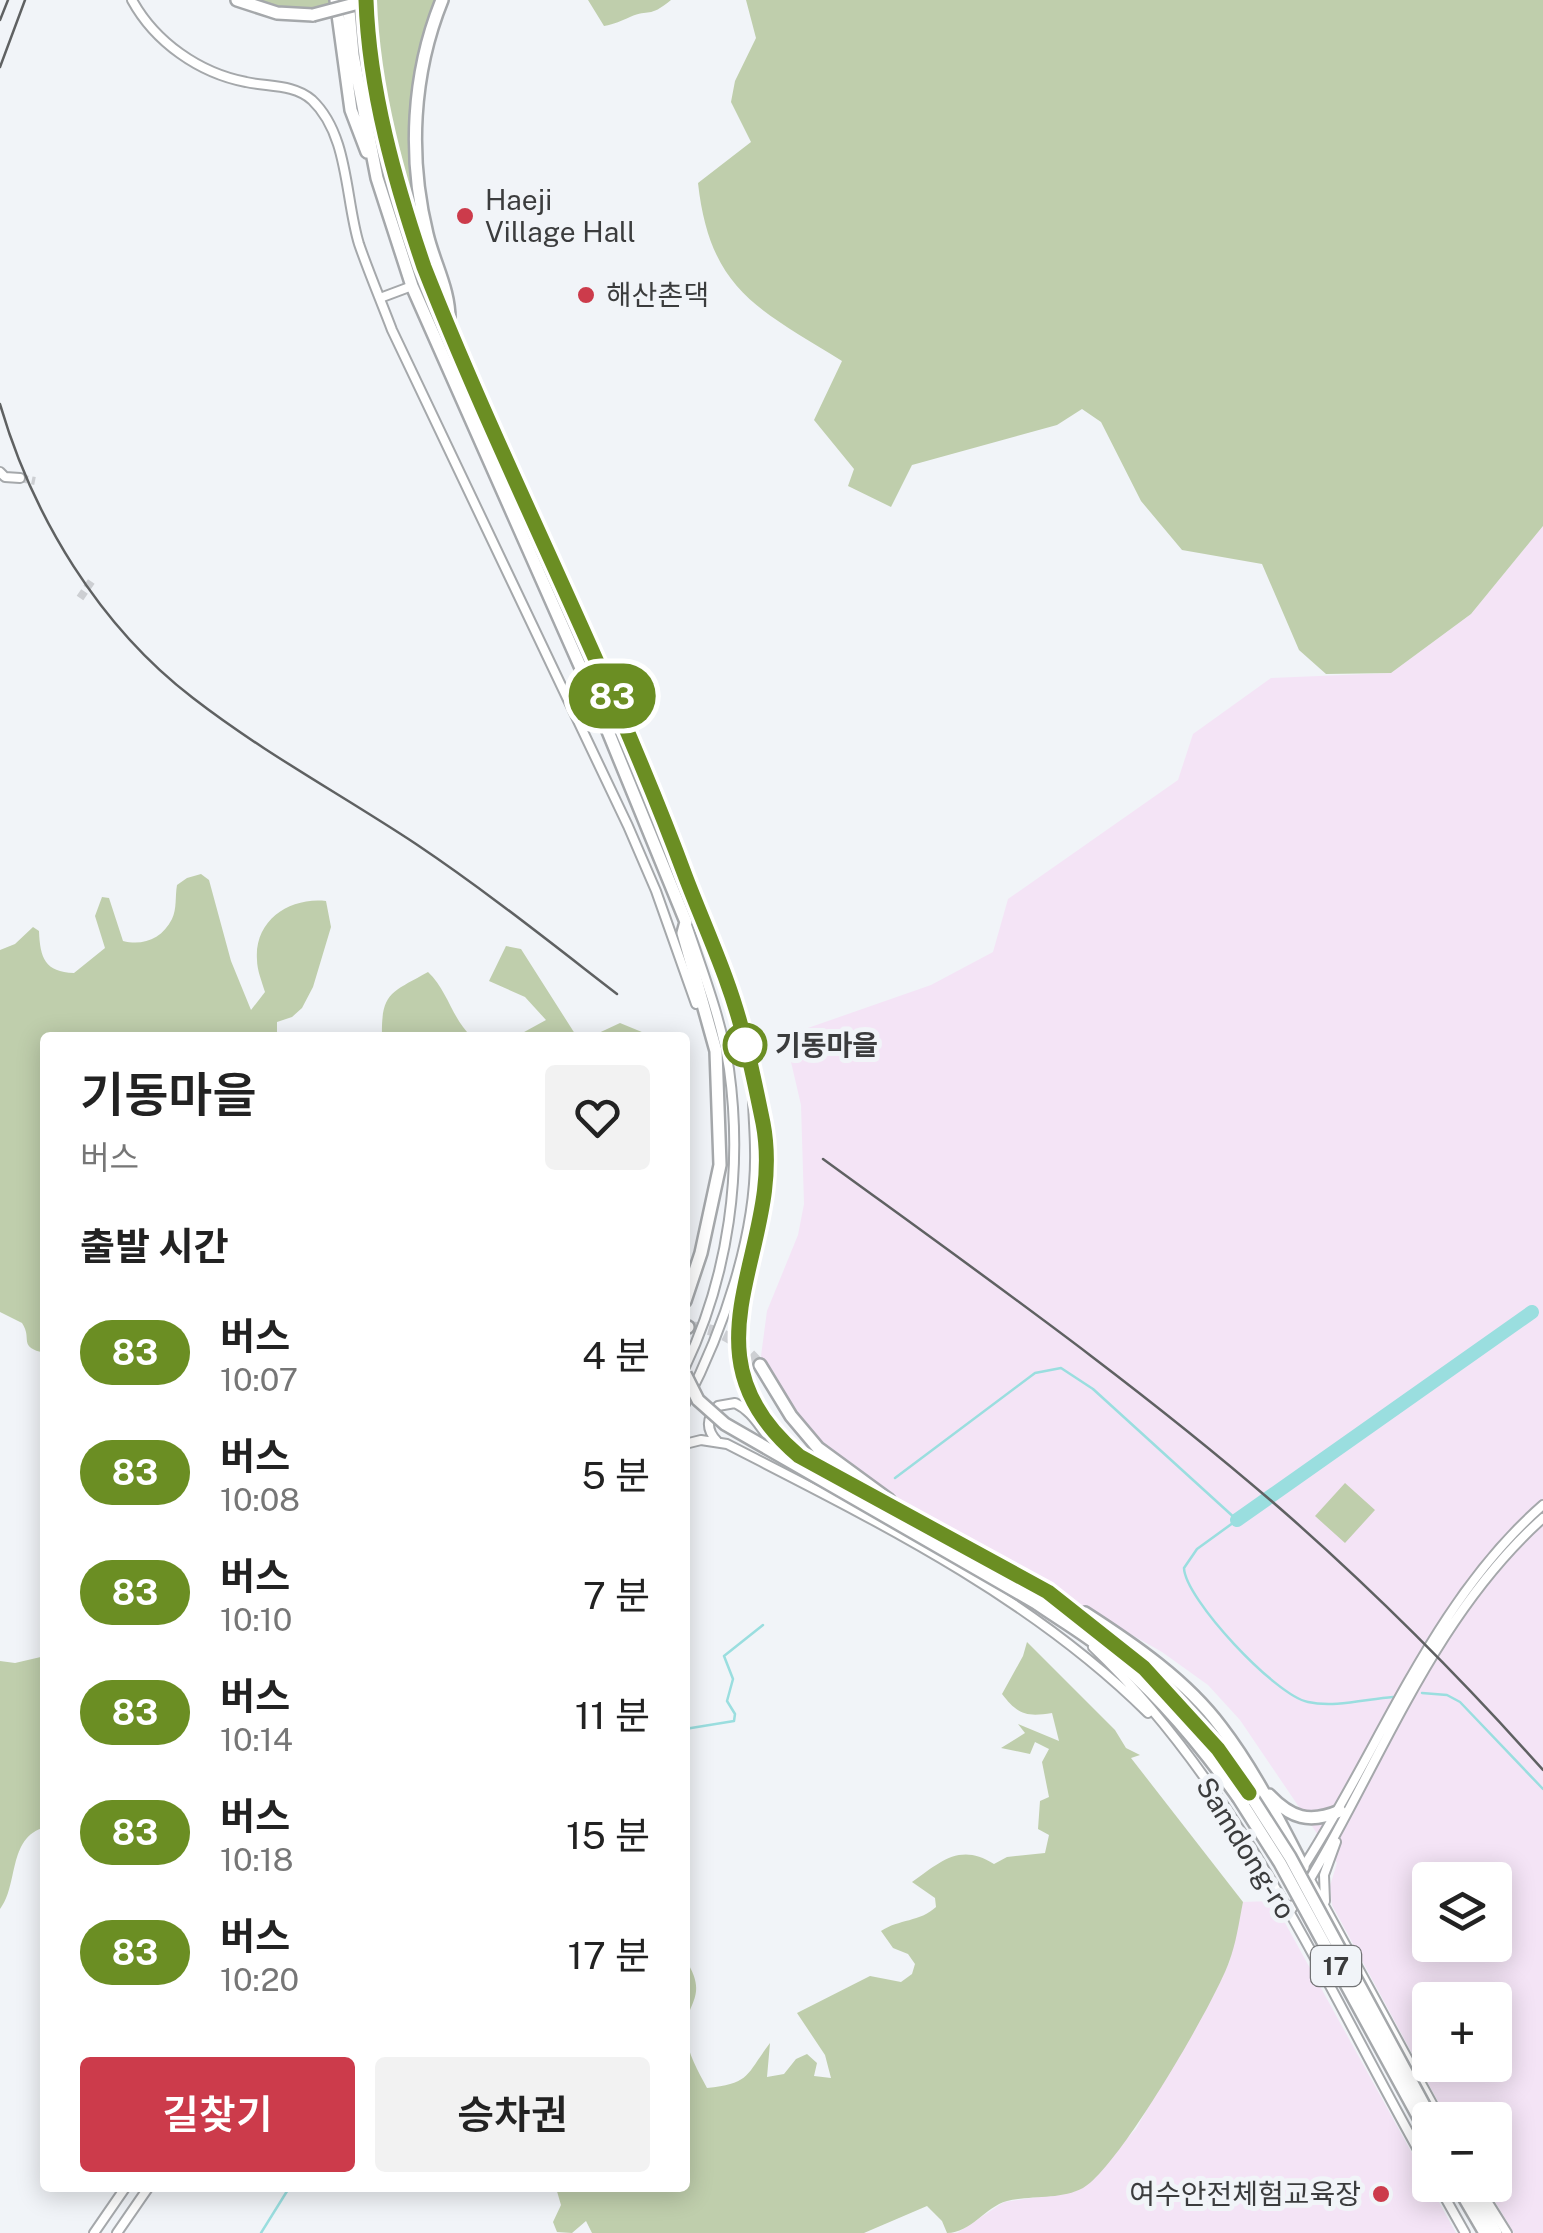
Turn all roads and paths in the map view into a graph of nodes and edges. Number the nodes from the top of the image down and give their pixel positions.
1 (132, 0) edge
2 (237, 0) edge
3 (336, 0) edge
4 (348, 0) edge
5 (368, 0) edge
6 (442, 0) edge
7 (377, 178) junction
8 (374, 240) dead end
9 (360, 244) junction
10 (412, 286) junction
11 (380, 298) junction
12 (449, 326) junction
13 (410, 341) dead end
14 (398, 344) junction
15 (0, 472) edge
16 (20, 478) tunnel mouth
17 (686, 922) junction
18 (680, 942) junction
19 (696, 1004) dead end
20 (754, 1086) junction
21 (690, 1286) edge
22 (690, 1358) edge
23 (760, 1366) tunnel mouth
24 (690, 1382) edge
25 (690, 1393) edge
26 (718, 1441) junction
27 (690, 1443) edge
28 (799, 1456) junction
29 (1543, 1505) edge
30 (905, 1511) junction
31 (1543, 1518) edge
32 (1076, 1631) junction
33 (1173, 1738) junction
34 (1248, 1791) junction
35 (1343, 1814) junction
36 (1303, 1867) junction
37 (1310, 1879) junction
38 (1282, 1898) junction
39 (1327, 1910) junction
40 (1289, 1913) junction
41 (1422, 2102) edge
42 (1431, 2102) edge
43 (1412, 2105) edge
44 (1412, 2138) edge
45 (122, 2192) edge
46 (145, 2192) edge
47 (1448, 2202) edge
48 (1467, 2202) edge
49 (1479, 2202) edge
50 (1487, 2202) edge
51 (90, 2233) edge
52 (117, 2233) edge
53 (1465, 2233) edge
54 (1485, 2233) edge
55 (1496, 2233) edge
56 (1506, 2233) edge

1 - 9 street
2 - 5 highway, bridge
3 - 7 highway
4 - 7 highway
5 - 12 highway, 17
6 - 12 highway
7 - 10 highway
8 - 9 street
9 - 11 street
10 - 11 street
10 - 17 highway
11 - 14 street
12 - 20 highway, 17
13 - 14 street
14 - 18 street
15 - 16 street
17 - 18 highway
17 - 22 street
18 - 19 street
18 - 21 highway
20 - 25 street
20 - 28 highway, 17
23 - 30 highway
24 - 32 highway, 17, bridge
26 - 27 street
26 - 28 street
26 - 33 street
28 - 30 highway, 17
29 - 35 street
30 - 34 highway, 17
31 - 35 street
32 - 33 street
32 - 34 highway, 17
33 - 38 street, Samdong-ro
34 - 35 highway
34 - 36 highway
34 - 41 highway, 17, bridge
34 - 43 highway, 17, bridge
35 - 36 street
35 - 37 street
35 - 39 street
36 - 37 street, Samdong-ro
36 - 38 street
37 - 39 street, Samdong-ro
37 - 40 street
38 - 40 street, Samdong-ro
39 - 42 street, Samdong-ro
40 - 44 street, Samdong-ro
45 - 51 street
46 - 52 street
47 - 53 street
48 - 54 highway
49 - 55 highway
50 - 56 street

